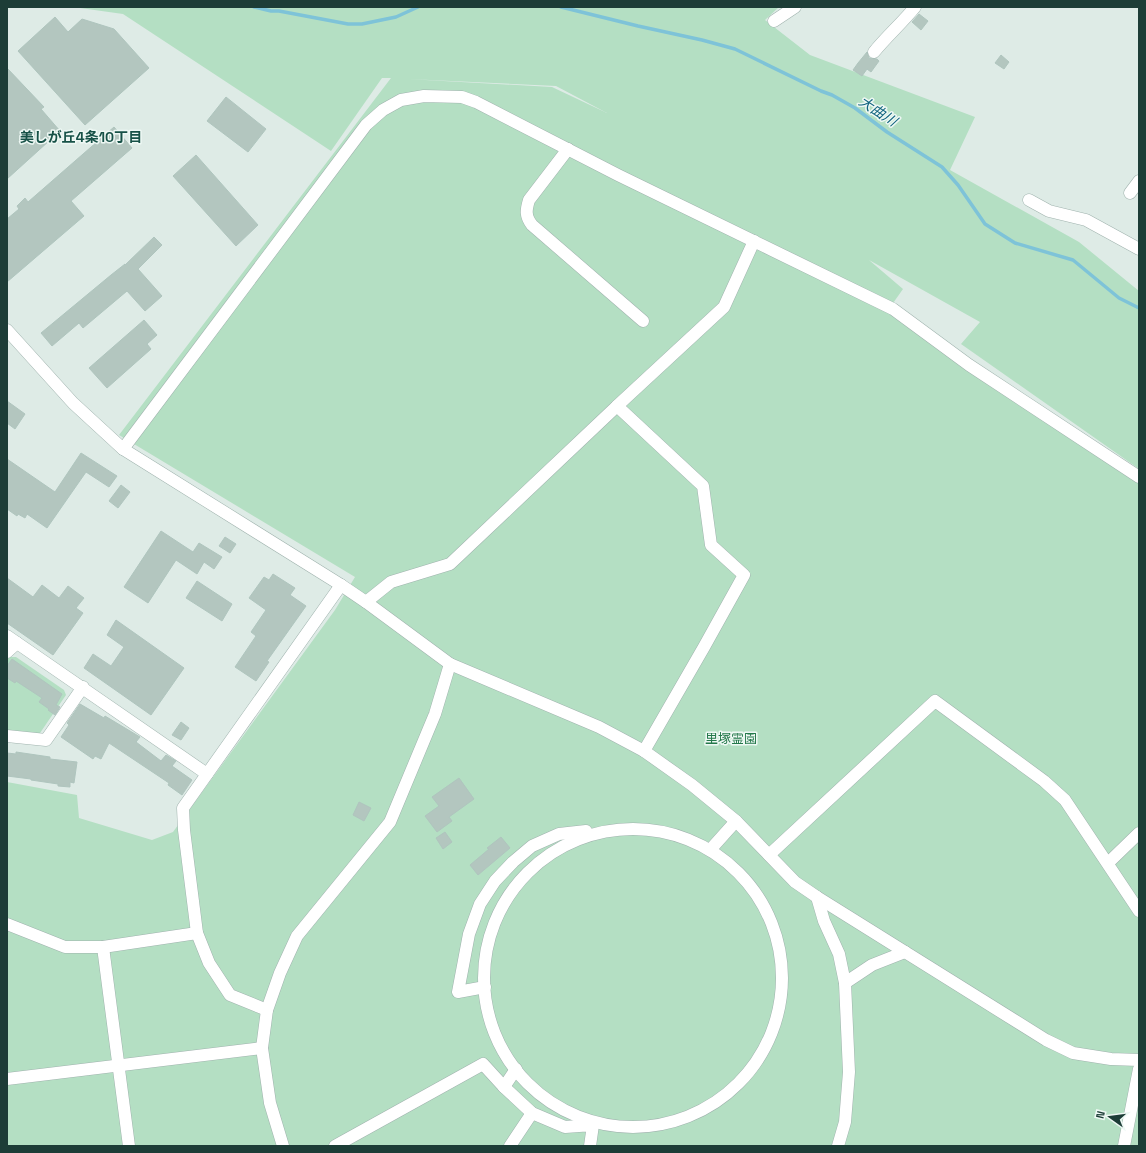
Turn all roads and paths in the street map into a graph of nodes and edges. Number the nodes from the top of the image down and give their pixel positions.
1 (795, 7) edge
2 (915, 7) edge
3 (774, 21) dead end
4 (874, 52) dead end
5 (568, 149) junction
6 (1139, 181) edge
7 (1130, 193) dead end
8 (1029, 200) dead end
9 (754, 241) junction
10 (1139, 249) edge
11 (643, 321) dead end
12 (7, 330) edge
13 (617, 406) junction
14 (123, 449) junction
15 (1139, 478) edge
16 (341, 585) junction
17 (366, 602) junction
18 (12, 639) edge
19 (7, 652) edge
20 (450, 664) junction
21 (83, 687) junction
22 (7, 736) edge
23 (644, 751) junction
24 (208, 774) junction
25 (736, 821) junction
26 (590, 830) junction
27 (1139, 832) edge
28 (710, 850) junction
29 (769, 855) junction
30 (1108, 863) junction
31 (495, 881) junction
32 (510, 893) junction
33 (817, 897) junction
34 (1139, 911) edge
35 (7, 924) edge
36 (197, 933) junction
37 (103, 947) junction
38 (905, 952) junction
39 (845, 983) junction
40 (485, 987) junction
41 (267, 1010) junction
42 (262, 1048) junction
43 (1139, 1060) edge
44 (119, 1065) junction
45 (516, 1069) junction
46 (1139, 1069) edge
47 (7, 1079) edge
48 (504, 1087) junction
49 (532, 1113) junction
50 (593, 1125) junction
51 (129, 1146) edge
52 (283, 1146) edge
53 (335, 1146) edge
54 (510, 1146) edge
55 (590, 1146) edge
56 (838, 1146) edge
57 (1124, 1146) edge

1 - 3 street
2 - 4 street
5 - 9 street
5 - 11 street
5 - 14 street
6 - 7 street
8 - 10 street
9 - 13 street
9 - 15 street
12 - 14 street
13 - 17 street
13 - 23 street
14 - 16 street
16 - 17 street
16 - 24 street
17 - 20 street
18 - 19 street
18 - 21 street
20 - 23 street
20 - 41 street
21 - 22 street
21 - 24 street
23 - 25 street
24 - 36 street
25 - 28 street
25 - 29 street
26 - 28 street
26 - 31 street
26 - 32 street
27 - 30 street
28 - 50 street
29 - 30 street
29 - 33 street
30 - 34 street
31 - 32 street
31 - 40 street
32 - 40 street
33 - 38 street
33 - 39 street
35 - 37 street
36 - 37 street
36 - 41 street
37 - 44 street
38 - 39 street
38 - 43 street
39 - 56 street
40 - 45 street
41 - 42 street
42 - 44 street
42 - 52 street
44 - 47 street
44 - 51 street
45 - 48 street
45 - 50 street
46 - 57 street
48 - 49 street
48 - 53 street
49 - 50 street
49 - 54 street
50 - 55 street

